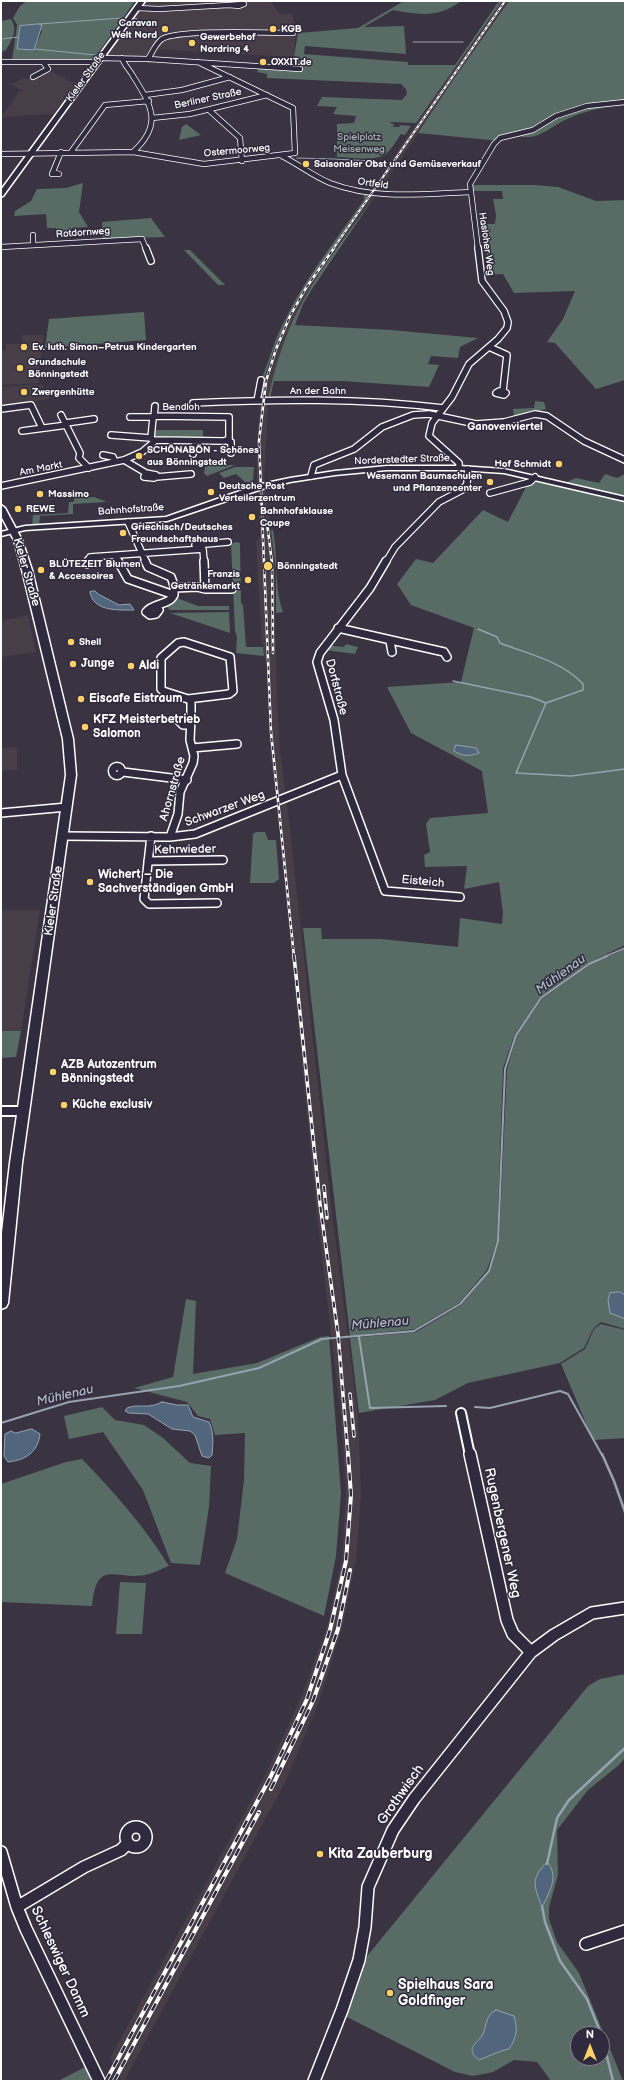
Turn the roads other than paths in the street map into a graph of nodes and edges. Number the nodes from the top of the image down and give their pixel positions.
1 (142, 1) edge
2 (229, 5) dead end
3 (137, 8) junction
4 (293, 34) dead end
5 (122, 58) junction
6 (100, 59) junction
7 (148, 59) junction
8 (1, 62) edge
9 (43, 62) junction
10 (198, 62) junction
11 (300, 69) dead end
12 (33, 77) dead end
13 (230, 77) junction
14 (145, 95) junction
15 (267, 95) junction
16 (149, 101) junction
17 (625, 102) edge
18 (209, 110) junction
19 (152, 118) junction
20 (61, 152) junction
21 (71, 152) junction
22 (133, 152) junction
23 (31, 153) junction
24 (1, 154) edge
25 (282, 156) junction
26 (242, 161) junction
27 (53, 172) dead end
28 (470, 192) junction
29 (1, 196) edge
30 (33, 235) dead end
31 (33, 246) junction
32 (1, 247) edge
33 (151, 261) dead end
34 (489, 347) junction
35 (261, 380) dead end
36 (503, 391) dead end
37 (257, 400) junction
38 (210, 402) junction
39 (193, 404) dead end
40 (155, 406) dead end
41 (443, 408) junction
42 (1, 409) edge
43 (61, 415) dead end
44 (209, 416) junction
45 (437, 416) junction
46 (130, 417) dead end
47 (154, 417) junction
48 (94, 419) dead end
49 (66, 424) junction
50 (42, 428) junction
51 (22, 431) dead end
52 (111, 435) dead end
53 (153, 440) junction
54 (195, 441) junction
55 (227, 441) junction
56 (231, 453) dead end
57 (193, 454) dead end
58 (103, 455) dead end
59 (124, 460) junction
60 (625, 460) edge
61 (116, 462) junction
62 (464, 468) junction
63 (87, 469) junction
64 (191, 474) dead end
65 (311, 476) junction
66 (535, 477) junction
67 (270, 485) joint
68 (1, 486) edge
69 (490, 493) dead end
70 (625, 499) edge
71 (1, 508) edge
72 (128, 522) junction
73 (13, 531) junction
74 (1, 534) edge
75 (228, 542) dead end
76 (177, 551) junction
77 (143, 554) junction
78 (114, 556) junction
79 (87, 564) dead end
80 (176, 588) junction
81 (205, 589) junction
82 (232, 589) dead end
83 (174, 594) junction
84 (156, 608) dead end
85 (338, 628) junction
86 (390, 641) junction
87 (392, 652) dead end
88 (447, 656) dead end
89 (191, 699) junction
90 (237, 744) dead end
91 (192, 748) junction
92 (123, 772) dead end
93 (342, 775) junction
94 (187, 780) junction
95 (67, 807) junction
96 (1, 813) edge
97 (63, 836) junction
98 (151, 836) junction
99 (170, 837) junction
100 (223, 860) dead end
101 (148, 861) junction
102 (385, 891) joint
103 (460, 897) dead end
104 (217, 903) dead end
105 (1, 1111) edge
106 (23, 1111) junction
107 (1, 1303) edge
108 (461, 1413) dead end
109 (625, 1608) edge
110 (531, 1652) junction
111 (128, 1843) dead end
112 (1, 1852) edge
113 (17, 1907) junction
114 (625, 1931) edge
115 (586, 1944) dead end
116 (99, 2081) edge
117 (314, 2081) edge

1 - 3 main road, Kieler Straße
2 - 3 street
3 - 6 main road, Kieler Straße
4 - 7 street
5 - 6 street
5 - 7 street
5 - 14 street
6 - 9 street
6 - 23 main road, Kieler Straße
7 - 10 street
8 - 9 street
9 - 12 street
10 - 11 street
10 - 13 street, Ostermoorweg
13 - 14 street
13 - 15 street, Ostermoorweg
14 - 16 street
15 - 18 street, Berliner Straße
15 - 25 street, Ostermoorweg
16 - 19 street
16 - 21 street
17 - 28 street, Hasloher Weg
18 - 19 street, Berliner Straße
18 - 26 street
19 - 22 street
20 - 21 street, Ostermoorweg
20 - 23 street, Ostermoorweg
20 - 27 street
21 - 22 street, Ostermoorweg
22 - 26 street, Ostermoorweg
23 - 24 street
23 - 29 main road, Kieler Straße
25 - 26 street, Ostermoorweg
25 - 28 street, Ortfeld
28 - 34 street, Hasloher Weg
30 - 31 street
31 - 32 street, Rotdornweg
31 - 33 street, Rotdornweg
34 - 36 street
34 - 41 street, Hasloher Weg
35 - 37 street
37 - 38 street, An der Bahn
37 - 41 street, An der Bahn
38 - 39 street, An der Bahn
38 - 44 street, Bendloh
40 - 47 street, Bendloh
41 - 45 street, Hasloher Weg
42 - 50 street
43 - 49 street
44 - 47 street, Bendloh
44 - 55 street, Bendloh
45 - 60 street
45 - 62 street, Hasloher Weg
45 - 65 street
46 - 47 street, Bendloh
47 - 53 street, Bendloh
48 - 49 street
49 - 50 street
49 - 63 street
50 - 51 street
52 - 53 street
53 - 54 street
53 - 59 street
54 - 55 street
54 - 57 street
55 - 56 street, Bendloh
58 - 61 street
59 - 61 street
59 - 64 street
61 - 63 street
62 - 65 main road, Norderstedter Straße
62 - 66 main road, Norderstedter Straße
62 - 85 street, Dorfstraße
63 - 68 street, Am Markt
65 - 67 main road, Norderstedter Straße
66 - 69 street
66 - 70 main road, Norderstedter Straße
67 - 72 main road, Bahnhofstraße
71 - 73 main road, Kieler Straße
72 - 73 main road, Bahnhofstraße
72 - 77 street
73 - 74 main road, Bahnhofstraße
73 - 95 main road, Kieler Straße
75 - 76 street
76 - 77 street
76 - 81 street
77 - 78 street
77 - 80 street
78 - 79 street
78 - 83 street
80 - 81 street
80 - 83 street
81 - 82 street
83 - 84 street
85 - 86 street
85 - 93 street, Dorfstraße
86 - 87 street
86 - 88 street
89 - 89 street
89 - 91 street, Ahornstraße
90 - 91 street, Ahornstraße
91 - 94 street, Ahornstraße
92 - 94 street
93 - 99 street, Schwarzer Weg
93 - 102 street, Dorfstraße
94 - 99 street, Ahornstraße
95 - 96 street
95 - 97 main road, Kieler Straße
97 - 98 street, Schwarzer Weg
97 - 106 main road, Kieler Straße
98 - 99 street, Schwarzer Weg
98 - 101 street, Kehrwieder
100 - 101 street, Kehrwieder
101 - 104 street, Kehrwieder
102 - 103 street, Eisteich
105 - 106 street
106 - 107 main road, Kieler Straße
108 - 110 street, Rugenbergener Weg
109 - 110 street, Grothwisch
110 - 117 street, Grothwisch
111 - 113 street
112 - 113 street, Schleswiger Damm
113 - 116 street, Schleswiger Damm
114 - 115 street

